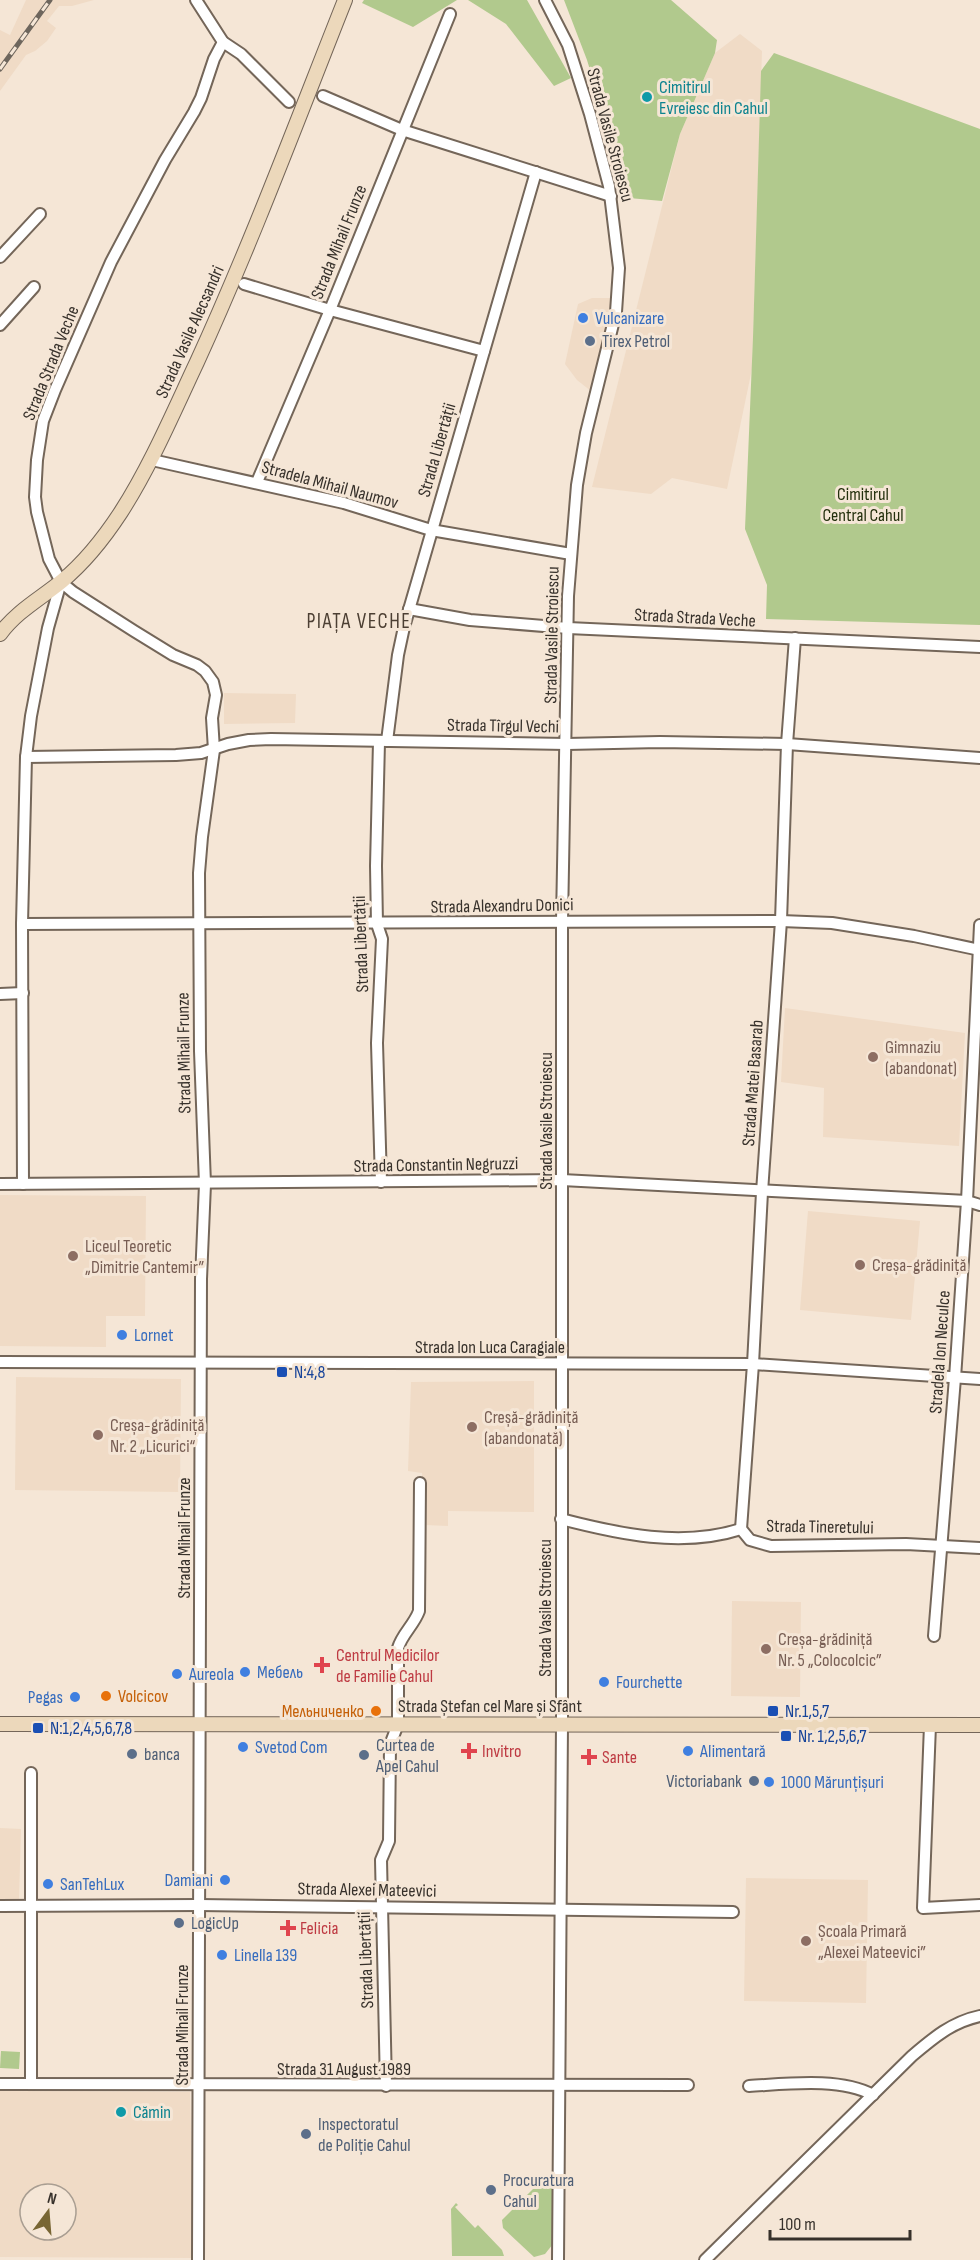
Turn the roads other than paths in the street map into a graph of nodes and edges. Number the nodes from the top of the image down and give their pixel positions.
1 (196, 0) edge
2 (345, 0) edge
3 (545, 0) edge
4 (450, 14) dead end
5 (223, 42) junction
6 (322, 96) dead end
7 (289, 102) dead end
8 (402, 130) junction
9 (536, 172) junction
10 (611, 196) junction
11 (40, 214) dead end
12 (0, 257) edge
13 (244, 284) dead end
14 (34, 287) dead end
15 (330, 310) junction
16 (0, 325) edge
17 (483, 351) junction
18 (152, 460) junction
19 (257, 483) junction
20 (431, 530) junction
21 (571, 554) junction
22 (61, 582) junction
23 (409, 609) junction
24 (568, 628) junction
25 (0, 634) edge
26 (795, 638) junction
27 (980, 647) edge
28 (210, 676) joint
29 (383, 741) junction
30 (567, 744) junction
31 (787, 744) junction
32 (214, 750) junction
33 (27, 757) junction
34 (980, 758) edge
35 (562, 921) junction
36 (781, 921) junction
37 (199, 923) junction
38 (22, 924) junction
39 (377, 924) junction
40 (980, 925) edge
41 (979, 950) edge
42 (23, 993) junction
43 (0, 994) edge
44 (562, 1180) junction
45 (381, 1182) junction
46 (0, 1184) edge
47 (23, 1184) junction
48 (205, 1184) junction
49 (762, 1192) junction
50 (968, 1201) junction
51 (980, 1205) edge
52 (0, 1362) edge
53 (202, 1362) junction
54 (562, 1363) junction
55 (753, 1364) junction
56 (956, 1378) junction
57 (980, 1379) edge
58 (420, 1483) dead end
59 (561, 1519) junction
60 (741, 1529) junction
61 (942, 1545) junction
62 (980, 1548) edge
63 (934, 1636) dead end
64 (0, 1724) edge
65 (398, 1724) junction
66 (562, 1724) junction
67 (199, 1725) junction
68 (930, 1725) junction
69 (980, 1725) edge
70 (31, 1773) dead end
71 (199, 1905) junction
72 (980, 1905) edge
73 (0, 1906) edge
74 (29, 1907) junction
75 (381, 1907) junction
76 (560, 1908) junction
77 (733, 1912) dead end
78 (980, 2016) edge
79 (0, 2084) edge
80 (31, 2084) junction
81 (198, 2084) junction
82 (560, 2085) junction
83 (688, 2085) dead end
84 (386, 2086) junction
85 (749, 2086) dead end
86 (873, 2095) junction
87 (198, 2260) edge
88 (558, 2260) edge
89 (705, 2260) edge

1 - 5 street
2 - 18 main road, Strada Vasile Alecsandri
3 - 10 street, Strada Vasile Stroiescu
4 - 8 street, Strada Mihail Frunze
5 - 7 street
5 - 22 street, Strada Strada Veche
6 - 8 street
8 - 9 street
8 - 15 street, Strada Mihail Frunze
9 - 10 street
9 - 17 street, Strada Libertății
10 - 21 street, Strada Vasile Stroiescu
11 - 12 street
13 - 15 street
14 - 16 street
15 - 17 street
15 - 19 street, Strada Mihail Frunze
17 - 20 street, Strada Libertății
18 - 19 street, Stradela Mihail Naumov
18 - 22 main road, Strada Vasile Alecsandri
19 - 20 street, Stradela Mihail Naumov
20 - 21 street, Stradela Mihail Naumov
20 - 23 street, Strada Libertății
21 - 24 street, Strada Vasile Stroiescu
22 - 25 main road, Strada Vasile Alecsandri
22 - 28 street, Strada Strada Veche
22 - 33 street
23 - 24 street, Strada Strada Veche
23 - 29 street, Strada Libertății
24 - 26 street, Strada Strada Veche
24 - 30 street, Strada Vasile Stroiescu
26 - 27 street, Strada Strada Veche
26 - 31 street, Strada Matei Basarab
28 - 32 street, Strada Mihail Frunze
29 - 30 street, Strada Tîrgul Vechi
29 - 32 street, Strada Tîrgul Vechi
29 - 39 street, Strada Libertății
30 - 31 street, Strada Tîrgul Vechi
30 - 35 street, Strada Vasile Stroiescu
31 - 34 street, Strada Tîrgul Vechi
31 - 36 street, Strada Matei Basarab
32 - 33 street, Strada Tîrgul Vechi
32 - 37 street, Strada Mihail Frunze
33 - 38 street
35 - 36 street, Strada Alexandru Donici
35 - 39 street, Strada Alexandru Donici
35 - 44 street, Strada Vasile Stroiescu
36 - 41 street, Strada Alexandru Donici
36 - 49 street, Strada Matei Basarab
37 - 38 street, Strada Alexandru Donici
37 - 39 street, Strada Alexandru Donici
37 - 48 street, Strada Mihail Frunze
38 - 42 street
39 - 45 street, Strada Libertății
40 - 41 street, Stradela Ion Neculce
41 - 50 street, Stradela Ion Neculce
42 - 43 street
42 - 47 street
44 - 45 street, Strada Constantin Negruzzi
44 - 49 street, Strada Constantin Negruzzi
44 - 54 street, Strada Vasile Stroiescu
45 - 48 street, Strada Constantin Negruzzi
46 - 47 street, Strada Constantin Negruzzi
47 - 48 street, Strada Constantin Negruzzi
48 - 53 street, Strada Mihail Frunze
49 - 50 street, Strada Constantin Negruzzi
49 - 55 street, Strada Matei Basarab
50 - 51 street, Strada Constantin Negruzzi
50 - 56 street, Stradela Ion Neculce
52 - 53 street, Strada Ion Luca Caragiale
53 - 54 street, Strada Ion Luca Caragiale
53 - 67 street, Strada Mihail Frunze
54 - 55 street, Strada Ion Luca Caragiale
54 - 59 street, Strada Vasile Stroiescu
55 - 56 street, Strada Ion Luca Caragiale
55 - 60 street, Strada Matei Basarab
56 - 57 street, Strada Ion Luca Caragiale
56 - 61 street, Stradela Ion Neculce
58 - 65 street, Strada Libertății
59 - 60 street, Strada Tineretului
59 - 66 street, Strada Vasile Stroiescu
60 - 61 street, Strada Tineretului
61 - 62 street, Strada Tineretului
61 - 63 street, Stradela Ion Neculce
64 - 67 main road, Strada Ștefan cel Mare și Sfânt
65 - 66 main road, Strada Ștefan cel Mare și Sfânt
65 - 67 main road, Strada Ștefan cel Mare și Sfânt
65 - 75 street, Strada Libertății
66 - 68 main road, Strada Ștefan cel Mare și Sfânt
66 - 76 street, Strada Vasile Stroiescu
67 - 71 street, Strada Mihail Frunze
68 - 69 main road, Strada Ștefan cel Mare și Sfânt
68 - 72 street
70 - 74 street
71 - 74 street, Strada Alexei Mateevici
71 - 75 street, Strada Alexei Mateevici
71 - 81 street, Strada Mihail Frunze
73 - 74 street, Strada Alexei Mateevici
74 - 80 street
75 - 76 street, Strada Alexei Mateevici
75 - 84 street, Strada Libertății
76 - 77 street, Strada Alexei Mateevici
76 - 82 street, Strada Vasile Stroiescu
78 - 86 street
79 - 80 street, Strada 31 August 1989
80 - 81 street, Strada 31 August 1989
81 - 84 street, Strada 31 August 1989
81 - 87 street, Strada Mihail Frunze
82 - 83 street, Strada 31 August 1989
82 - 84 street, Strada 31 August 1989
82 - 88 street, Strada Vasile Stroiescu
85 - 86 street
86 - 89 street

